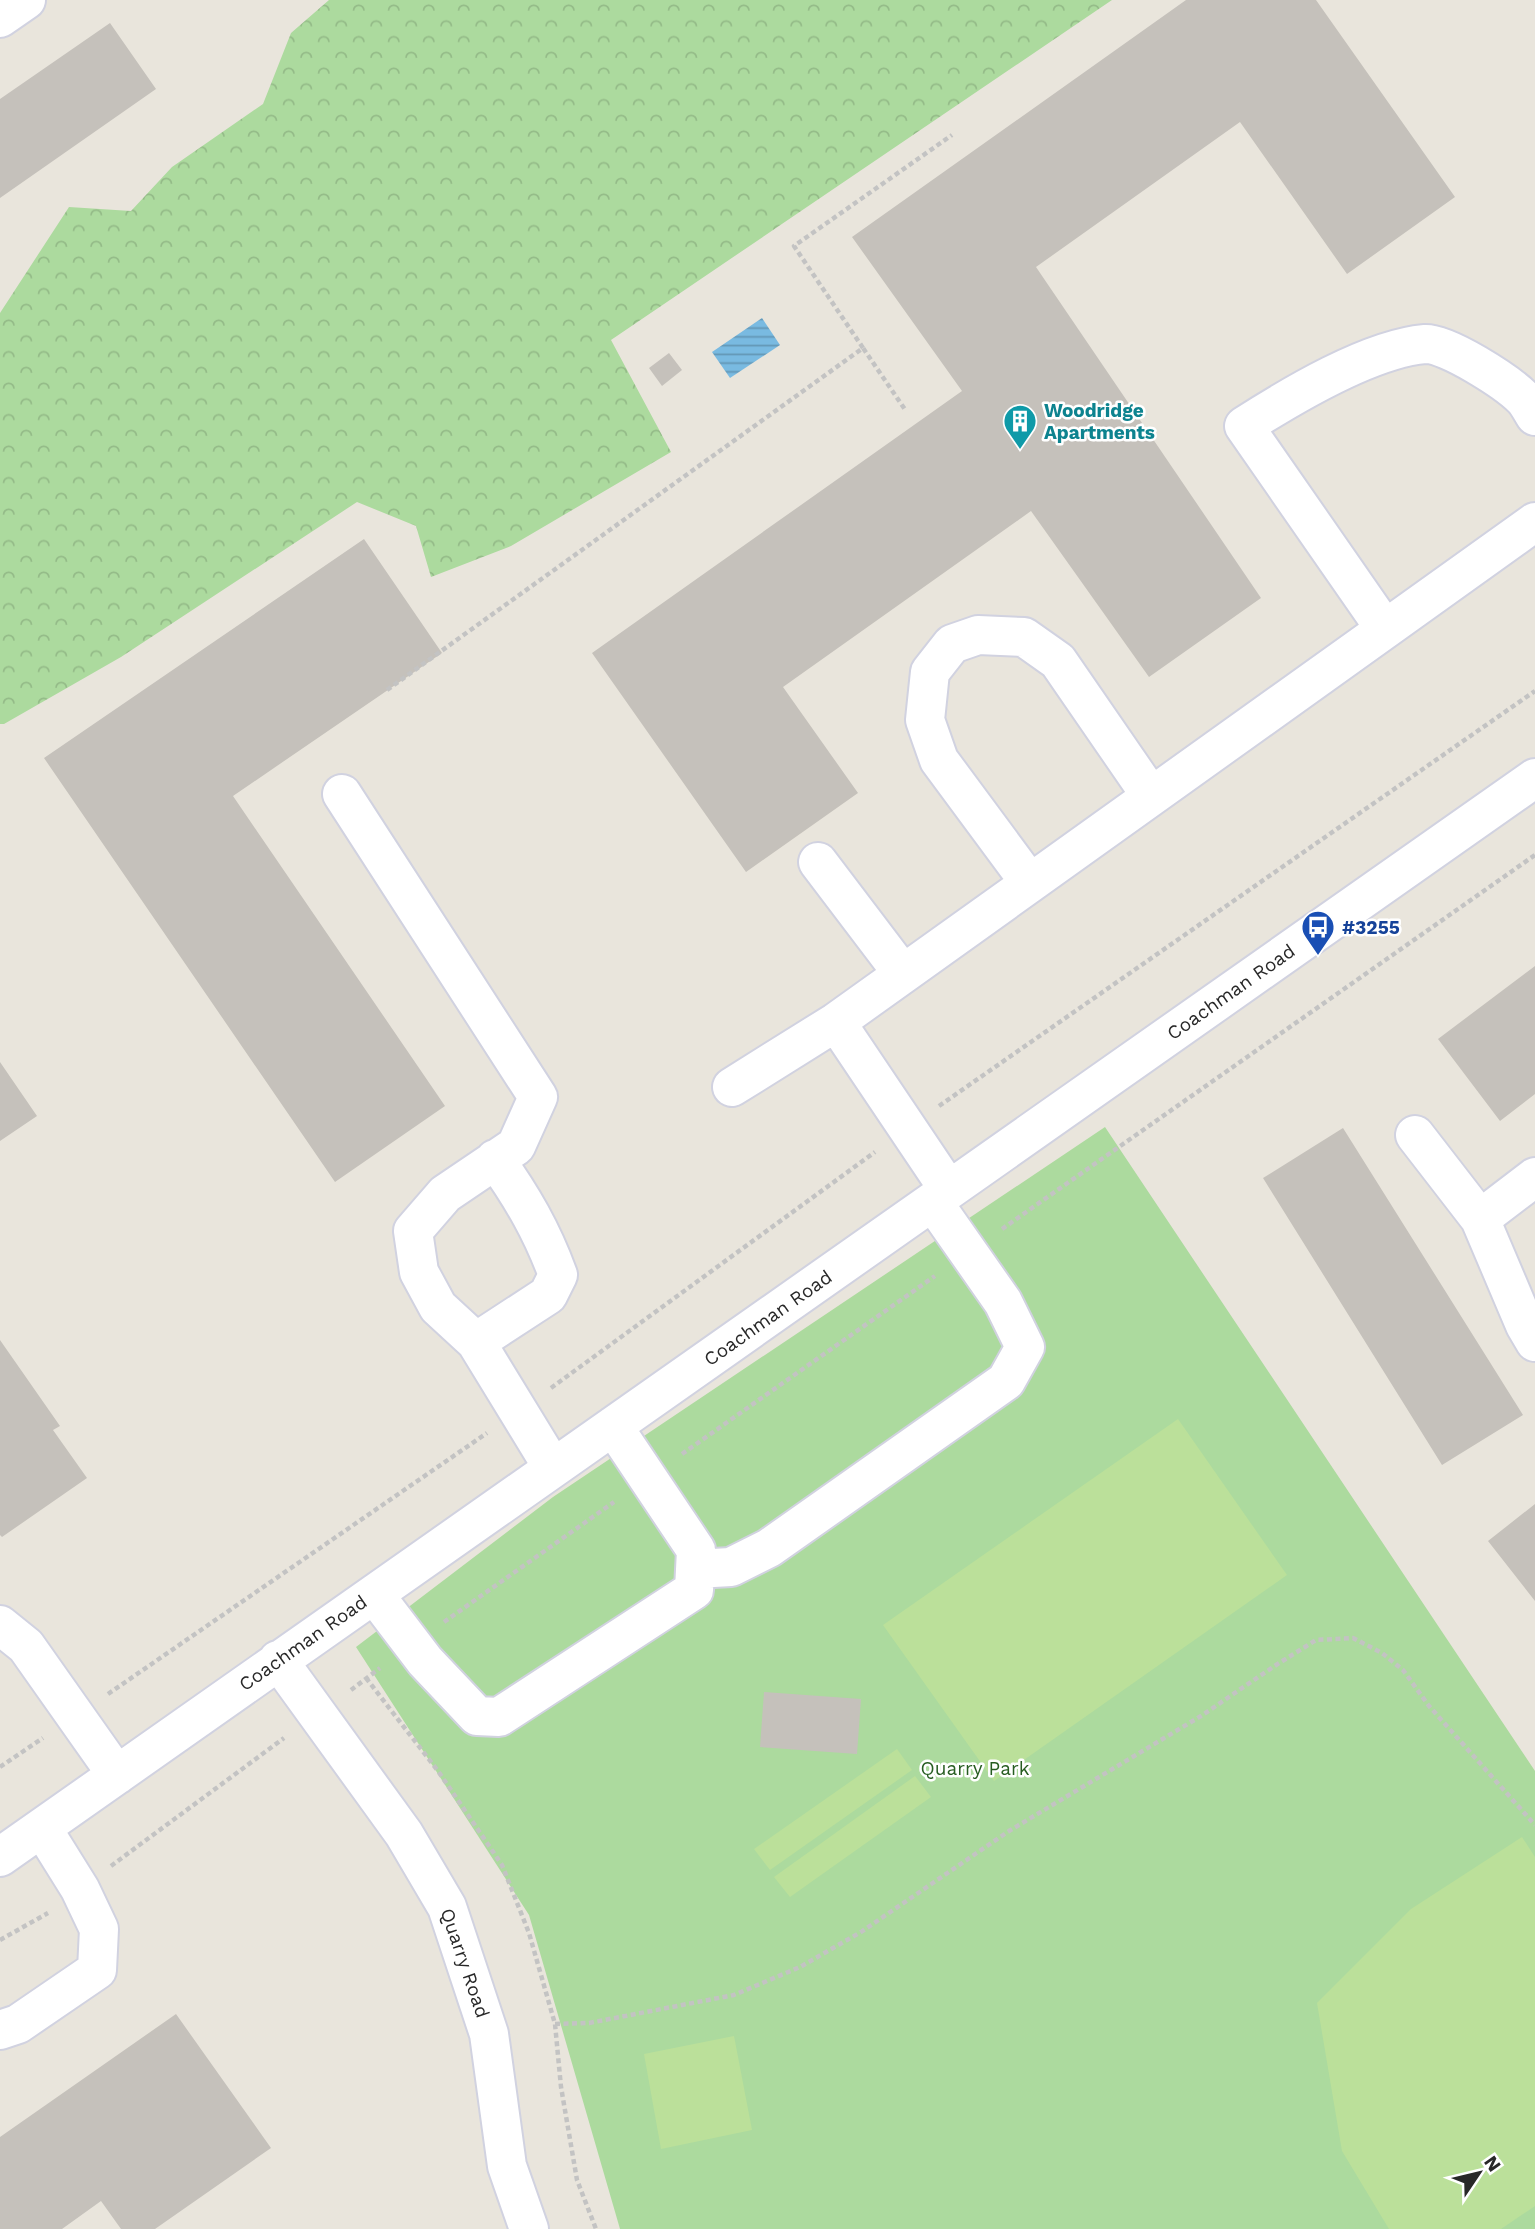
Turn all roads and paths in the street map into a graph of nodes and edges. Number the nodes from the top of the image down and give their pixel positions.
1 (26, 0) edge
2 (0, 18) edge
3 (952, 135) dead end
4 (863, 348) junction
5 (906, 411) dead end
6 (1535, 416) edge
7 (1535, 522) edge
8 (1385, 629) junction
9 (387, 690) dead end
10 (1535, 691) edge
11 (1535, 778) edge
12 (342, 794) dead end
13 (1152, 796) junction
14 (1535, 855) edge
15 (818, 862) dead end
16 (1030, 883) junction
17 (903, 974) junction
18 (836, 1022) junction
19 (733, 1087) dead end
20 (908, 1128) junction
21 (1415, 1135) dead end
22 (495, 1159) junction
23 (1535, 1177) edge
24 (941, 1196) junction
25 (1480, 1219) junction
26 (969, 1253) junction
27 (476, 1342) junction
28 (1535, 1342) edge
29 (518, 1412) junction
30 (613, 1426) junction
31 (553, 1468) junction
32 (648, 1478) junction
33 (695, 1569) junction
34 (374, 1594) junction
35 (0, 1625) edge
36 (412, 1645) junction
37 (278, 1660) junction
38 (366, 1678) junction
39 (317, 1714) junction
40 (76, 1716) junction
41 (0, 1767) edge
42 (117, 1775) junction
43 (1535, 1825) edge
44 (42, 1828) junction
45 (0, 1857) edge
46 (80, 1889) junction
47 (0, 1940) edge
48 (555, 2024) junction
49 (0, 2031) edge
50 (529, 2229) edge
51 (596, 2229) edge

1 - 2 street
3 - 4 path
4 - 5 path
4 - 9 path
6 - 8 street
7 - 8 street
8 - 13 street
10 - 20 path
11 - 24 street, Coachman Road
12 - 22 street
13 - 16 street
13 - 16 street
14 - 26 path
15 - 17 street
16 - 17 street
17 - 18 street
18 - 19 street
18 - 20 street
20 - 24 street
20 - 29 path
21 - 25 street
22 - 27 street
22 - 27 street
23 - 25 street
24 - 26 street
24 - 30 street, Coachman Road
25 - 28 street
26 - 32 path
26 - 33 street
27 - 29 street
29 - 31 street
29 - 40 path
30 - 31 street, Coachman Road
30 - 32 street
31 - 34 street, Coachman Road
32 - 33 street
32 - 36 path
33 - 36 street
34 - 36 street
34 - 37 street, Coachman Road
35 - 40 street
36 - 38 path
37 - 39 street, Quarry Road
37 - 42 street, Coachman Road
38 - 39 path
38 - 48 path
39 - 46 path
39 - 50 street, Quarry Road
40 - 41 path
40 - 42 street
42 - 44 street, Coachman Road
43 - 48 path
44 - 45 street, Coachman Road
44 - 46 street
46 - 47 path
46 - 49 street
48 - 51 path

